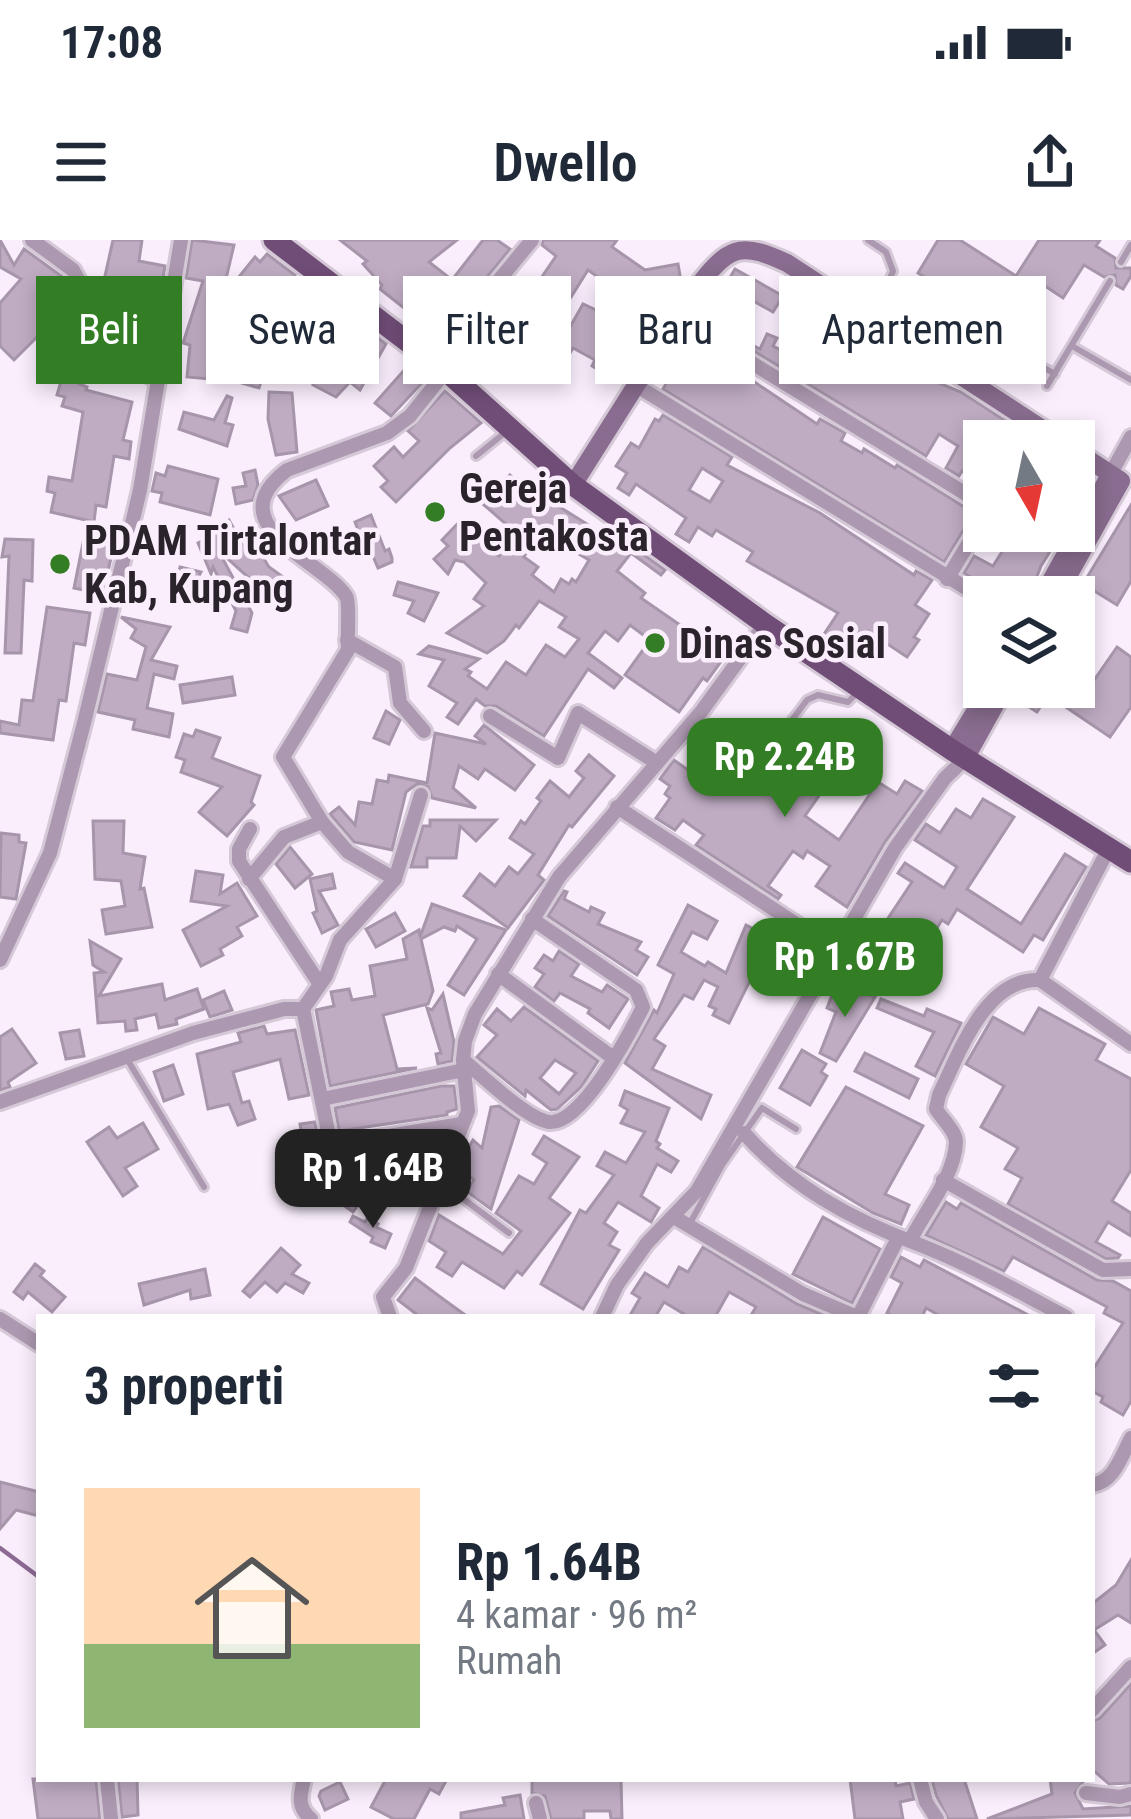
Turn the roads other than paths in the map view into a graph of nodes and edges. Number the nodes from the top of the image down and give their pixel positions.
1 (32, 240) edge
2 (181, 240) edge
3 (274, 240) edge
4 (532, 240) edge
5 (868, 240) edge
6 (1131, 245) edge
7 (1121, 262) dead end
8 (76, 276) edge
9 (175, 276) edge
10 (505, 276) edge
11 (708, 276) edge
12 (808, 276) edge
13 (891, 276) edge
14 (1110, 281) dead end
15 (403, 339) edge
16 (1072, 346) junction
17 (755, 365) edge
18 (1046, 369) edge
19 (1055, 374) junction
20 (1131, 380) edge
21 (157, 384) edge
22 (429, 384) edge
23 (459, 384) edge
24 (964, 384) edge
25 (637, 386) joint
26 (1047, 386) dead end
27 (1014, 420) edge
28 (509, 428) junction
29 (1131, 437) edge
30 (476, 456) dead end
31 (1095, 462) edge
32 (1123, 477) edge
33 (573, 484) junction
34 (963, 492) edge
35 (963, 552) edge
36 (1056, 576) edge
37 (1068, 576) edge
38 (947, 579) junction
39 (963, 588) edge
40 (766, 624) junction
41 (347, 640) junction
42 (861, 688) junction
43 (980, 708) edge
44 (990, 708) edge
45 (490, 716) dead end
46 (424, 731) dead end
47 (958, 754) junction
48 (761, 761) dead end
49 (657, 764) junction
50 (421, 795) dead end
51 (617, 807) junction
52 (322, 822) junction
53 (250, 829) dead end
54 (1109, 848) junction
55 (1131, 862) edge
56 (249, 879) junction
57 (395, 879) junction
58 (532, 920) junction
59 (836, 950) junction
60 (0, 960) edge
61 (498, 974) junction
62 (1040, 980) junction
63 (319, 983) junction
64 (303, 1009) junction
65 (1131, 1044) edge
66 (612, 1057) junction
67 (127, 1059) junction
68 (464, 1065) junction
69 (322, 1099) junction
70 (0, 1102) edge
71 (756, 1104) junction
72 (461, 1124) junction
73 (796, 1130) dead end
74 (744, 1133) junction
75 (943, 1180) junction
76 (439, 1181) junction
77 (204, 1187) dead end
78 (682, 1221) junction
79 (509, 1233) dead end
80 (904, 1240) junction
81 (1131, 1269) edge
82 (388, 1314) edge
83 (603, 1314) edge
84 (851, 1314) edge
85 (860, 1314) edge
86 (1060, 1314) edge
87 (0, 1319) edge
88 (36, 1342) edge
89 (1131, 1438) edge
90 (1095, 1484) edge
91 (1131, 1667) edge
92 (1095, 1707) edge
93 (106, 1782) edge
94 (303, 1782) edge
95 (921, 1782) edge
96 (1086, 1793) dead end
97 (1131, 1794) edge
98 (111, 1819) edge
99 (311, 1819) edge
100 (937, 1819) edge

1 - 8 street
2 - 9 street
3 - 15 main road
4 - 10 street
5 - 13 lane
6 - 7 lane
11 - 12 street
14 - 16 lane
16 - 19 lane
16 - 20 lane
17 - 34 street
18 - 19 lane
19 - 26 lane
21 - 60 street
22 - 41 street
23 - 28 main road
24 - 27 street
25 - 33 street
25 - 38 street
28 - 30 lane
28 - 33 main road
29 - 32 street
31 - 32 street
32 - 36 street
32 - 37 street
33 - 40 main road
35 - 38 street
38 - 39 street
40 - 42 main road
40 - 49 street
41 - 46 street
41 - 52 street
42 - 47 main road
42 - 48 lane
43 - 47 street
44 - 47 street
45 - 49 street
47 - 54 main road
47 - 59 street
49 - 51 street
50 - 57 street
51 - 58 street
51 - 59 street
52 - 56 street
52 - 57 street
53 - 56 street
54 - 55 main road
54 - 62 street
56 - 63 street
57 - 63 street
58 - 61 street
58 - 66 street
59 - 71 street
61 - 66 street
61 - 68 street
62 - 65 street
62 - 75 street
63 - 64 street
64 - 67 street
64 - 69 street
66 - 68 street
67 - 70 street
67 - 77 lane
68 - 69 street
68 - 72 street
69 - 72 street
71 - 73 lane
71 - 74 lane
71 - 78 street
72 - 76 street
74 - 78 lane
74 - 80 street
75 - 80 street
75 - 81 street
76 - 79 lane
76 - 82 street
78 - 83 street
78 - 84 street
80 - 85 street
80 - 86 street
87 - 88 street
89 - 90 street
91 - 92 street
93 - 98 street
94 - 99 street
95 - 100 street
96 - 97 street

